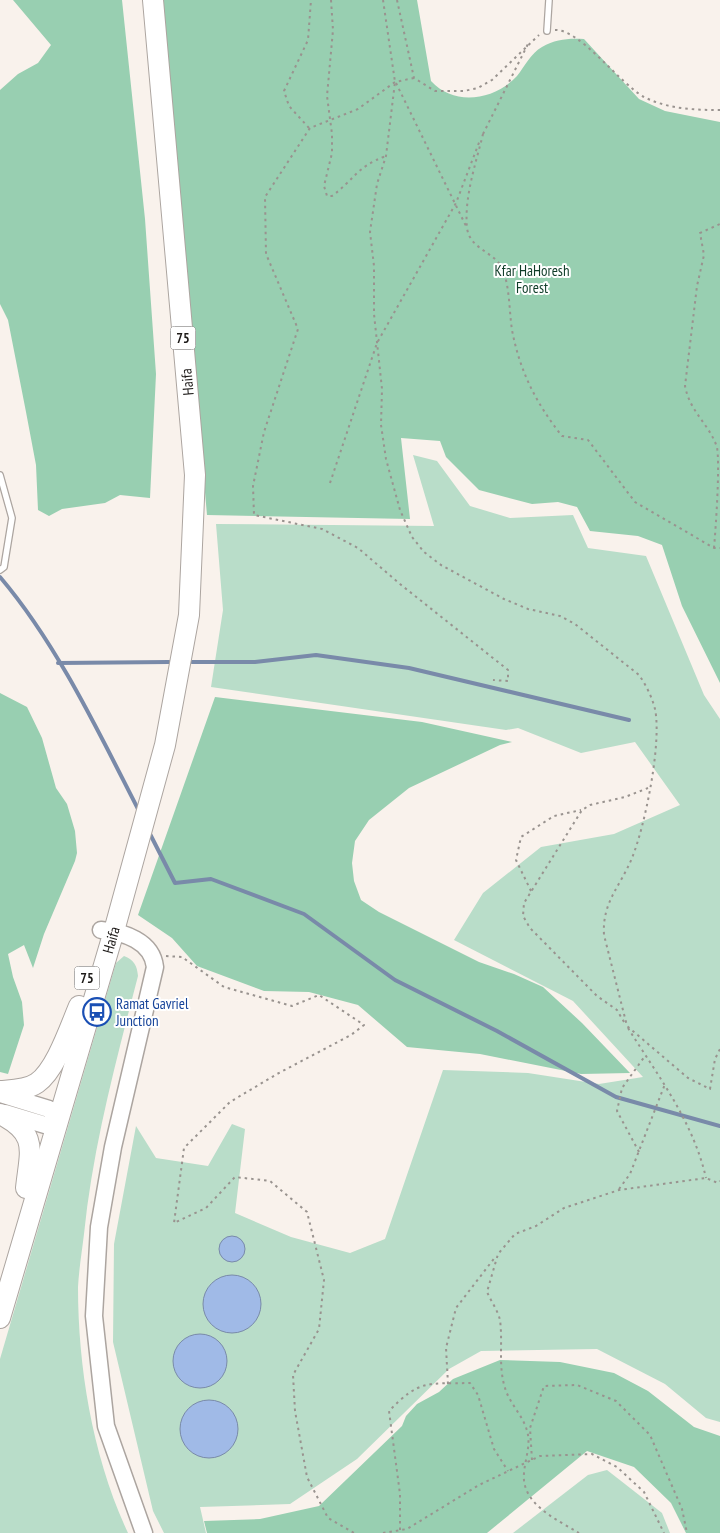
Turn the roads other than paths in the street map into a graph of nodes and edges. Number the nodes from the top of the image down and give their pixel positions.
1 (152, 0) edge
2 (549, 0) edge
3 (547, 31) road end
4 (0, 475) edge
5 (0, 570) edge
6 (107, 930) junction
7 (79, 1006) junction
8 (0, 1092) edge
9 (0, 1113) edge
10 (51, 1118) junction
11 (26, 1188) junction
12 (0, 1282) edge
13 (0, 1318) edge
14 (144, 1533) edge

1 - 6 highway, Haifa / 75
2 - 3 lane
4 - 5 lane
6 - 7 highway, Haifa / 75
6 - 10 highway, Haifa / 75
6 - 14 main road
7 - 8 highway
7 - 10 highway, Haifa / 75
8 - 10 main road
9 - 10 main road
9 - 11 highway
10 - 11 highway, Haifa / 75
10 - 13 highway, Haifa / 75
11 - 12 highway, Haifa / 75

